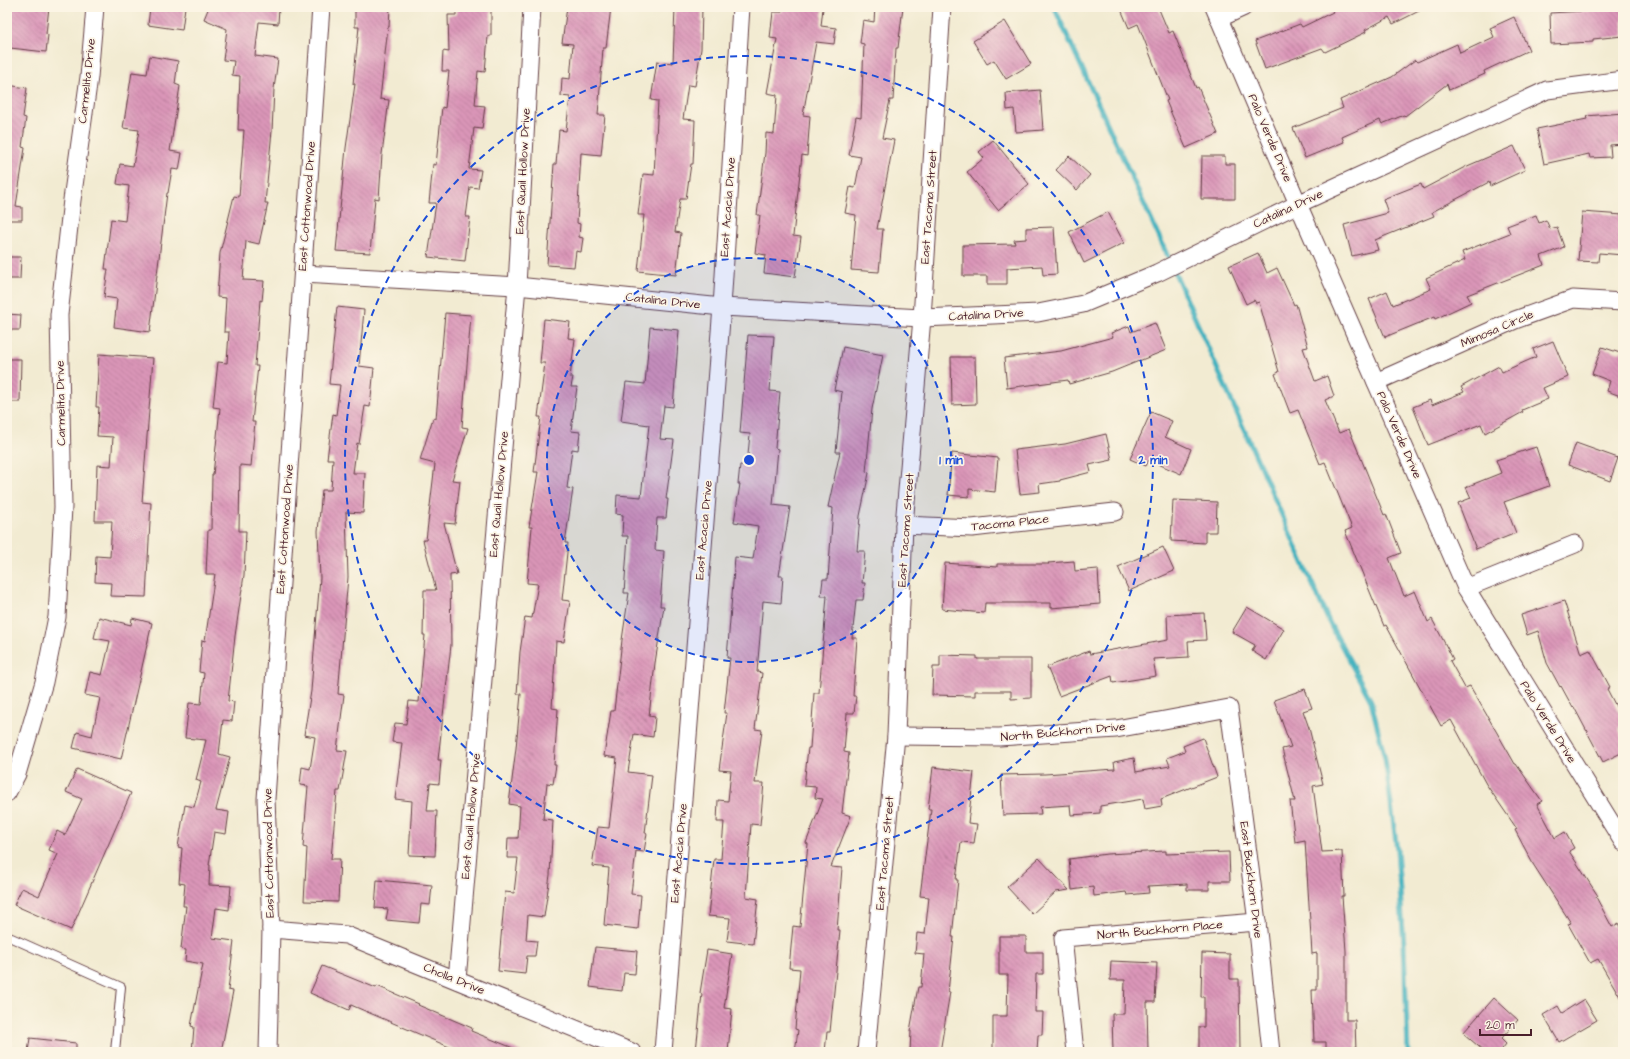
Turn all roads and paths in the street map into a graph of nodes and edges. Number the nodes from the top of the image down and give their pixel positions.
1 (95, 7) edge
2 (321, 7) edge
3 (532, 7) edge
4 (741, 7) edge
5 (942, 7) edge
6 (1244, 7) edge
7 (1217, 12) edge
8 (1623, 80) edge
9 (1298, 204) junction
10 (303, 274) junction
11 (517, 286) junction
12 (1623, 302) edge
13 (722, 307) junction
14 (922, 318) junction
15 (1376, 382) junction
16 (1115, 512) dead end
17 (904, 525) junction
18 (1575, 544) dead end
19 (1466, 588) junction
20 (1229, 708) joint
21 (896, 736) junction
22 (7, 793) edge
23 (1623, 842) edge
24 (1257, 922) junction
25 (271, 929) junction
26 (7, 936) edge
27 (457, 980) junction
28 (114, 1052) edge
29 (268, 1052) edge
30 (632, 1052) edge
31 (663, 1052) edge
32 (866, 1052) edge
33 (1075, 1052) edge
34 (1271, 1052) edge

1 - 22 street, Carmelita Drive
2 - 10 street, East Cottonwood Drive
3 - 11 street, East Quail Hollow Drive
4 - 13 street, East Acacia Drive
5 - 14 street, East Tacoma Street
6 - 7 street
7 - 9 street, Palo Verde Drive
8 - 9 street, Catalina Drive
9 - 14 street, Catalina Drive
9 - 15 street, Palo Verde Drive
10 - 11 street, Catalina Drive
10 - 25 street, East Cottonwood Drive
11 - 13 street, Catalina Drive
11 - 27 street, East Quail Hollow Drive
12 - 15 street, Mimosa Circle
13 - 14 street, Catalina Drive
13 - 31 street, East Acacia Drive
14 - 17 street, East Tacoma Street
15 - 19 street, Palo Verde Drive
16 - 17 street, Tacoma Place
17 - 21 street, East Tacoma Street
18 - 19 street
19 - 23 street, Palo Verde Drive
20 - 21 street, North Buckhorn Drive
20 - 24 street, East Buckhorn Drive
21 - 32 street, East Tacoma Street
24 - 33 street, North Buckhorn Place
24 - 34 street, East Buckhorn Drive
25 - 27 street, Cholla Drive
25 - 29 street, East Cottonwood Drive
26 - 28 lane
27 - 30 street, Cholla Drive

